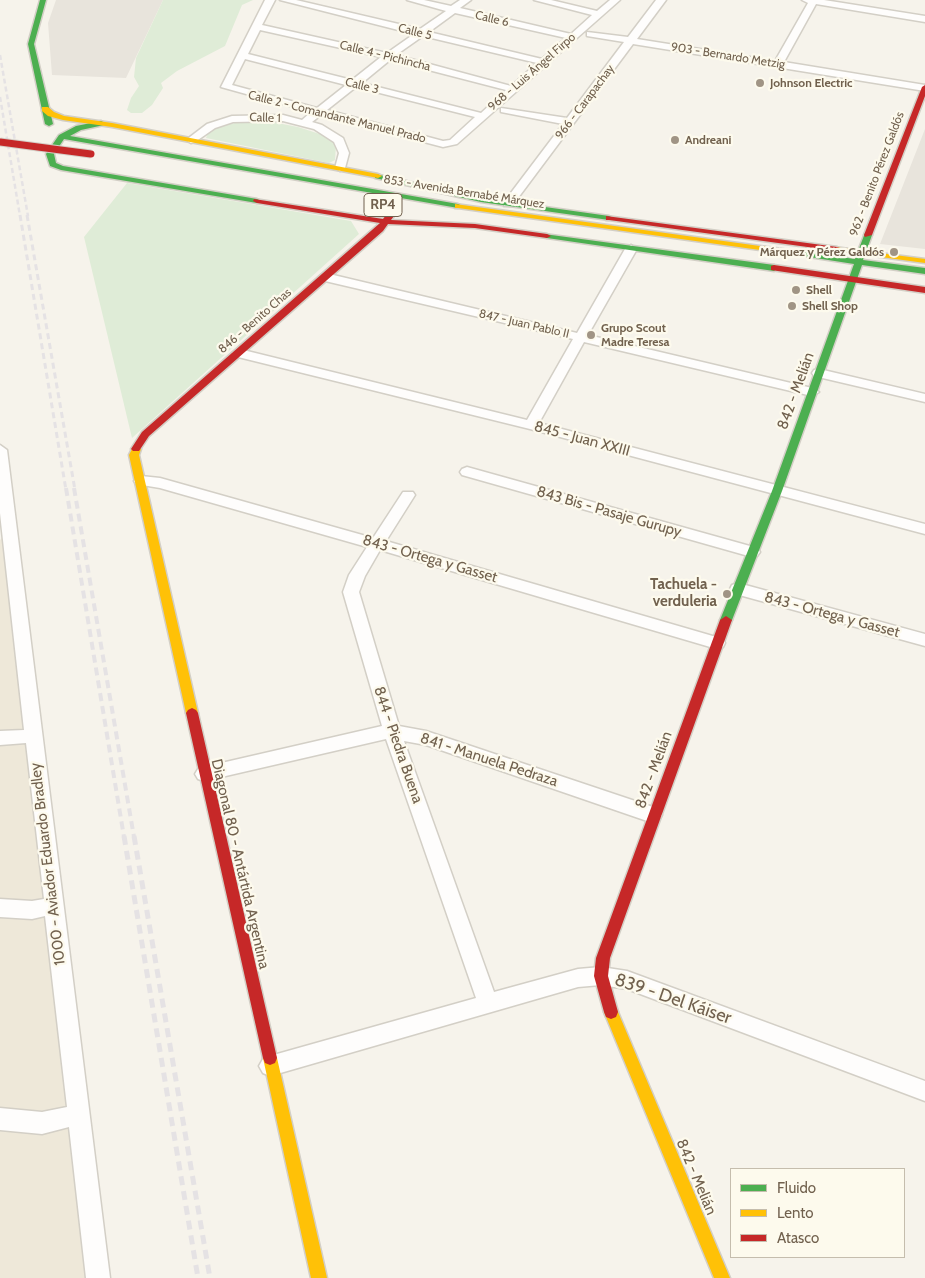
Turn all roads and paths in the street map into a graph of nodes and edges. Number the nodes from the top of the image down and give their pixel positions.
1 (43, 0) edge
2 (270, 0) edge
3 (285, 0) edge
4 (412, 0) edge
5 (458, 0) edge
6 (466, 0) edge
7 (539, 0) edge
8 (615, 0) edge
9 (661, 0) edge
10 (811, 0) edge
11 (450, 9) junction
12 (600, 14) junction
13 (925, 19) edge
14 (256, 26) junction
15 (418, 33) junction
16 (590, 34) dead end
17 (572, 37) junction
18 (631, 40) junction
19 (241, 55) junction
20 (386, 56) junction
21 (544, 62) junction
22 (778, 64) junction
23 (351, 83) junction
24 (226, 87) joint
25 (925, 88) edge
26 (513, 89) junction
27 (45, 109) junction
28 (505, 110) dead end
29 (315, 111) junction
30 (482, 116) junction
31 (300, 122) junction
32 (570, 122) junction
33 (101, 123) junction
34 (46, 135) dead end
35 (191, 140) junction
36 (0, 142) edge
37 (449, 144) joint
38 (54, 148) junction
39 (96, 155) dead end
40 (340, 168) junction
41 (410, 182) junction
42 (393, 203) junction
43 (508, 204) junction
44 (586, 214) junction
45 (528, 216) junction
46 (386, 222) junction
47 (677, 246) junction
48 (631, 249) junction
49 (702, 260) junction
50 (925, 261) edge
51 (857, 266) junction
52 (925, 271) edge
53 (325, 278) junction
54 (925, 281) edge
55 (925, 290) edge
56 (580, 337) junction
57 (239, 353) junction
58 (819, 373) junction
59 (812, 392) junction
60 (925, 398) edge
61 (531, 425) junction
62 (0, 450) edge
63 (134, 455) joint
64 (467, 472) dead end
65 (141, 481) junction
66 (777, 491) junction
67 (408, 495) dead end
68 (925, 528) edge
69 (377, 544) junction
70 (752, 552) junction
71 (738, 589) junction
72 (925, 640) edge
73 (717, 643) junction
74 (392, 732) junction
75 (32, 735) junction
76 (0, 738) edge
77 (204, 774) junction
78 (653, 815) junction
79 (53, 906) junction
80 (0, 908) edge
81 (601, 976) junction
82 (488, 1003) junction
83 (270, 1066) junction
84 (925, 1091) edge
85 (77, 1115) junction
86 (0, 1118) edge
87 (98, 1278) edge
88 (319, 1278) edge
89 (722, 1278) edge

1 - 27 street
2 - 14 street
3 - 15 street, Calle 5
4 - 11 street, Calle 6
5 - 11 street
6 - 11 street
7 - 12 street
8 - 12 street, 968 - Luis Ángel Firpo
9 - 18 street, 966 - Carapachay
10 - 13 street
10 - 22 street
11 - 15 street
11 - 17 street, Calle 6
12 - 17 street, 968 - Luis Ángel Firpo
14 - 19 street
14 - 20 street, Calle 4 - Pichincha
15 - 20 street
15 - 21 street, Calle 5
16 - 18 street, 903 - Bernardo Metzig
17 - 21 street, 968 - Luis Ángel Firpo
18 - 22 street, 903 - Bernardo Metzig
18 - 32 street, 966 - Carapachay
19 - 23 street, Calle 3
19 - 24 street
20 - 23 street
20 - 26 street, Calle 4 - Pichincha
21 - 26 street, 968 - Luis Ángel Firpo
22 - 25 street, 903 - Bernardo Metzig
23 - 29 street
23 - 30 street, Calle 3
24 - 29 street, Calle 2 - Comandante Manuel Prado
25 - 51 street, 962 - Benito Pérez Galdós
26 - 30 street, 968 - Luis Ángel Firpo
27 - 33 street, 853 - Avenida Bernabé Márquez
27 - 38 street
28 - 32 street
29 - 31 street
29 - 37 street, Calle 2 - Comandante Manuel Prado
30 - 37 street, 968 - Luis Ángel Firpo
31 - 35 street, Calle 1
31 - 40 street, Calle 1
32 - 43 street, 966 - Carapachay
33 - 35 street, 853 - Avenida Bernabé Márquez
33 - 38 street
34 - 42 street, 853 - Avenida Bernabé Márquez / RP4
35 - 40 street, 853 - Avenida Bernabé Márquez
36 - 39 street, bridge
38 - 46 street, 853 - Avenida Bernabé Márquez
40 - 41 street, 853 - Avenida Bernabé Márquez
41 - 42 street, 846 - Benito Chas
41 - 43 street, 853 - Avenida Bernabé Márquez
42 - 45 street, 853 - Avenida Bernabé Márquez / RP4
42 - 46 street, 846 - Benito Chas
42 - 47 street, 853 - Avenida Bernabé Márquez / RP4
43 - 44 street, 853 - Avenida Bernabé Márquez
44 - 45 street
44 - 51 street, 853 - Avenida Bernabé Márquez
45 - 51 street, 853 - Avenida Bernabé Márquez / RP4
46 - 48 street, 853 - Avenida Bernabé Márquez
46 - 53 street, 846 - Benito Chas
47 - 49 street
47 - 51 street, 853 - Avenida Bernabé Márquez / RP4
48 - 49 street, 853 - Avenida Bernabé Márquez
48 - 56 street
49 - 51 street, 853 - Avenida Bernabé Márquez
50 - 51 street, 853 - Avenida Bernabé Márquez
51 - 52 street, 853 - Avenida Bernabé Márquez / RP4
51 - 54 street, 853 - Avenida Bernabé Márquez / RP4
51 - 55 street, 853 - Avenida Bernabé Márquez
51 - 58 street, 842 - Melián
53 - 56 street, 847 - Juan Pablo II
53 - 57 street, 846 - Benito Chas
56 - 59 street, 847 - Juan Pablo II
56 - 61 street
57 - 61 street, 845 - Juan XXIII
57 - 63 street, 846 - Benito Chas
58 - 59 street, 842 - Melián
58 - 60 street
59 - 66 street, 842 - Melián
61 - 66 street, 845 - Juan XXIII
62 - 75 street, 1000 - Aviador Eduardo Bradley
63 - 65 street, Diagonal 80 - Antártida Argentina
64 - 70 street, 843 Bis - Pasaje Gurupy
65 - 69 street, 843 - Ortega y Gasset
65 - 77 street, Diagonal 80 - Antártida Argentina
66 - 68 street, 845 - Juan XXIII
66 - 70 street, 842 - Melián
67 - 69 street, 844 - Piedra Buena
69 - 73 street, 843 - Ortega y Gasset
69 - 74 street, 844 - Piedra Buena
70 - 71 street, 842 - Melián
71 - 72 street, 843 - Ortega y Gasset
71 - 73 street, 842 - Melián
73 - 78 street, 842 - Melián
74 - 77 street, 841 - Manuela Pedraza
74 - 78 street, 841 - Manuela Pedraza
74 - 82 street, 844 - Piedra Buena
75 - 76 street
75 - 79 street, 1000 - Aviador Eduardo Bradley
77 - 83 street, Diagonal 80 - Antártida Argentina
78 - 81 street, 842 - Melián
79 - 80 street
79 - 85 street, 1000 - Aviador Eduardo Bradley
81 - 82 street, 839 - Del Káiser
81 - 84 street, 839 - Del Káiser
81 - 89 street, 842 - Melián
82 - 83 street, 839 - Del Káiser
83 - 88 street, Diagonal 80 - Antártida Argentina
85 - 86 street
85 - 87 street, 1000 - Aviador Eduardo Bradley

